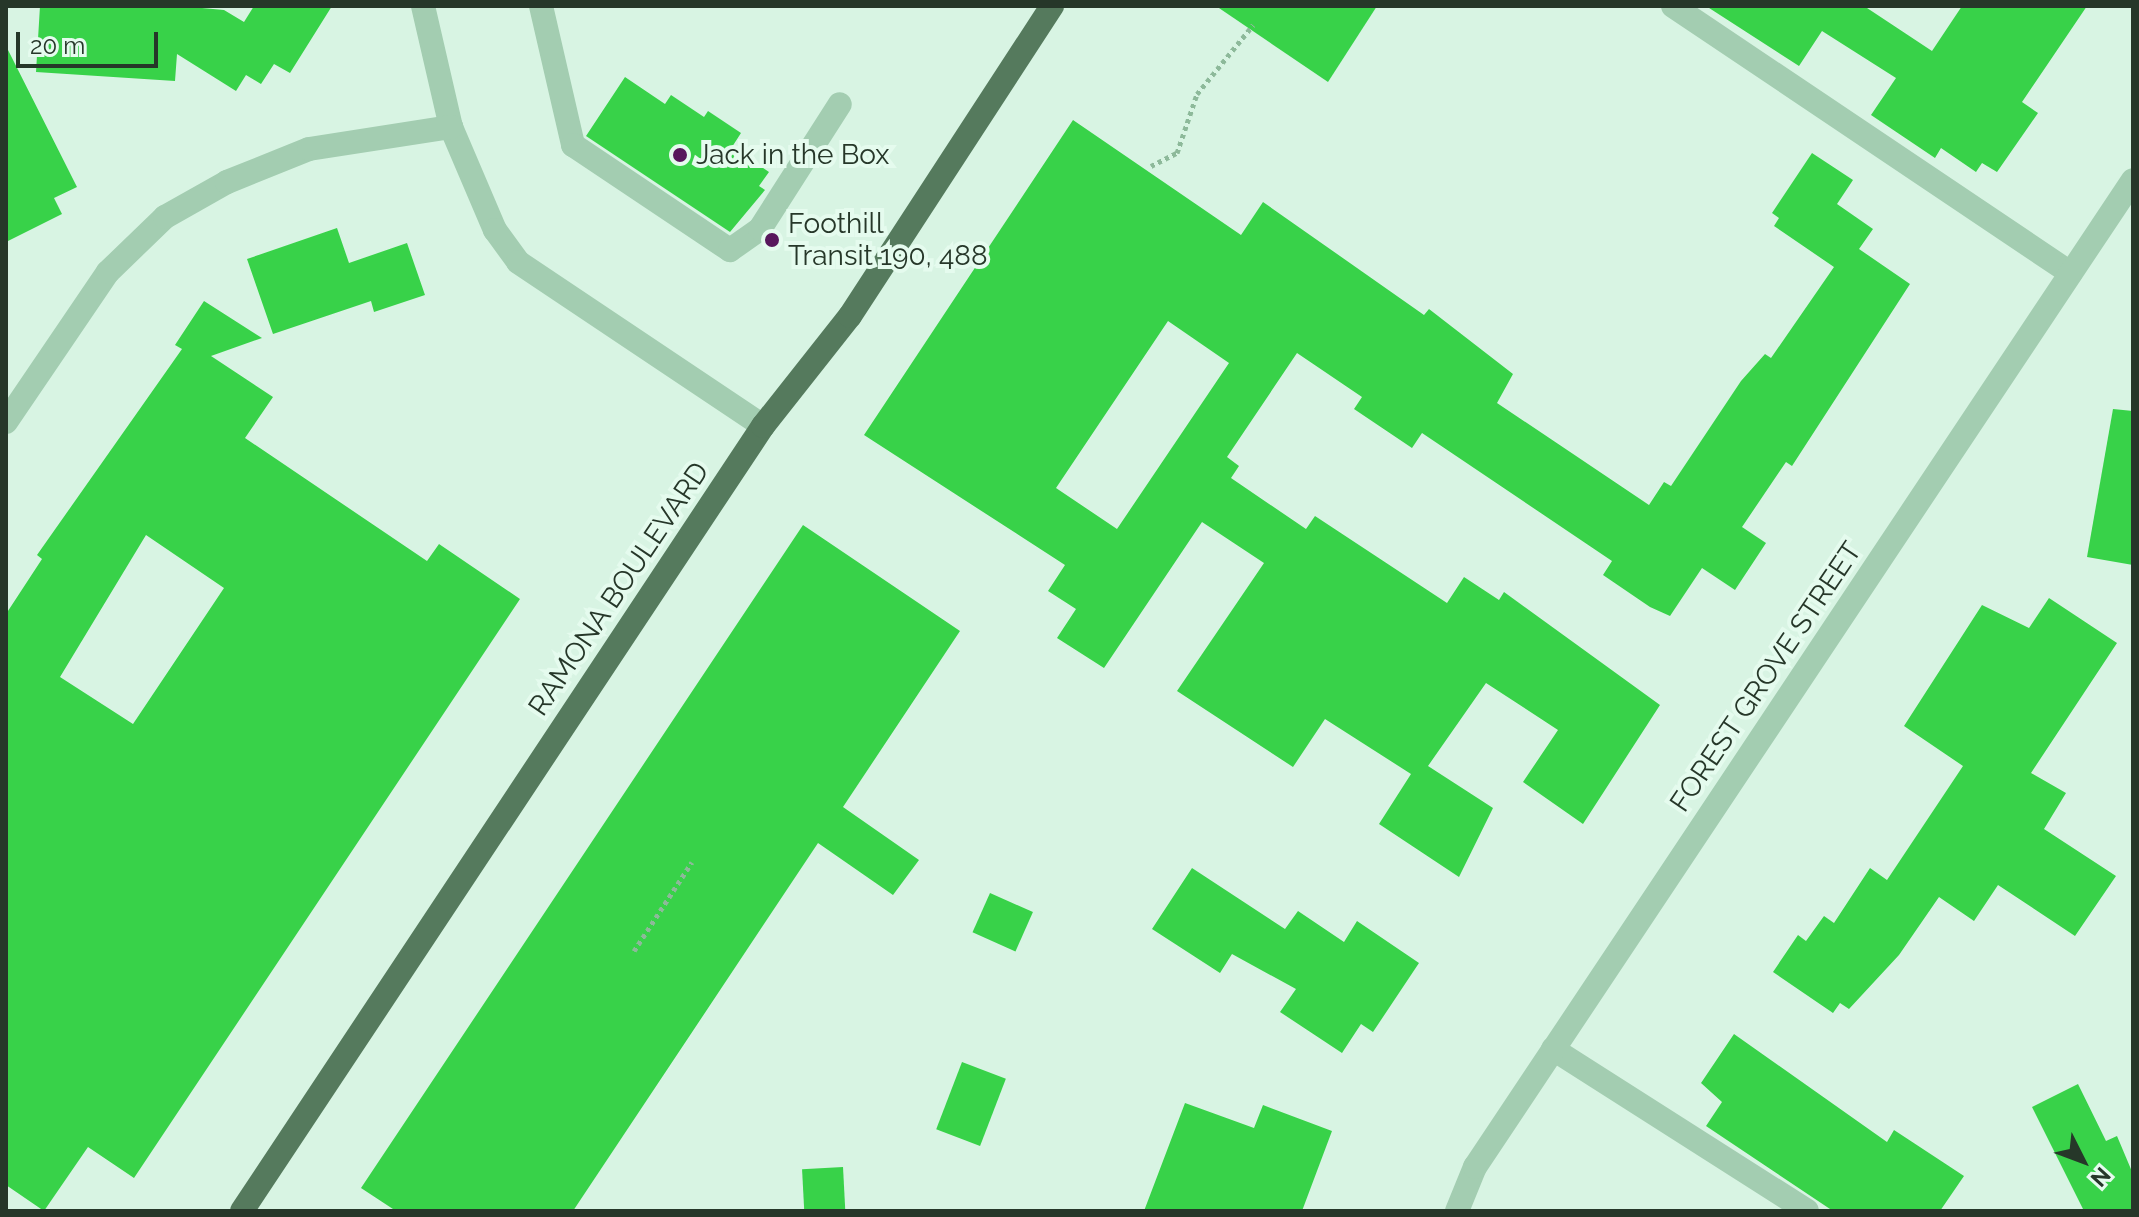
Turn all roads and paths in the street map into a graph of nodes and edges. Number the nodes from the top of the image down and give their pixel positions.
1 (423, 6) edge
2 (541, 6) edge
3 (1052, 6) edge
4 (1673, 6) edge
5 (1253, 25) dead end
6 (840, 104) dead end
7 (451, 127) junction
8 (1151, 166) dead end
9 (2133, 180) edge
10 (2071, 273) junction
11 (6, 422) edge
12 (763, 426) junction
13 (692, 862) dead end
14 (634, 951) dead end
15 (1553, 1049) junction
16 (242, 1211) edge
17 (1457, 1211) edge
18 (1807, 1211) edge

1 - 7 street
2 - 6 street
3 - 12 main road, RAMONA BOULEVARD
4 - 10 street
5 - 8 path
7 - 11 street
7 - 12 street
9 - 10 street, FOREST GROVE STREET
10 - 15 street, FOREST GROVE STREET
12 - 16 main road, RAMONA BOULEVARD
13 - 14 path
15 - 17 street, FOREST GROVE STREET
15 - 18 street

